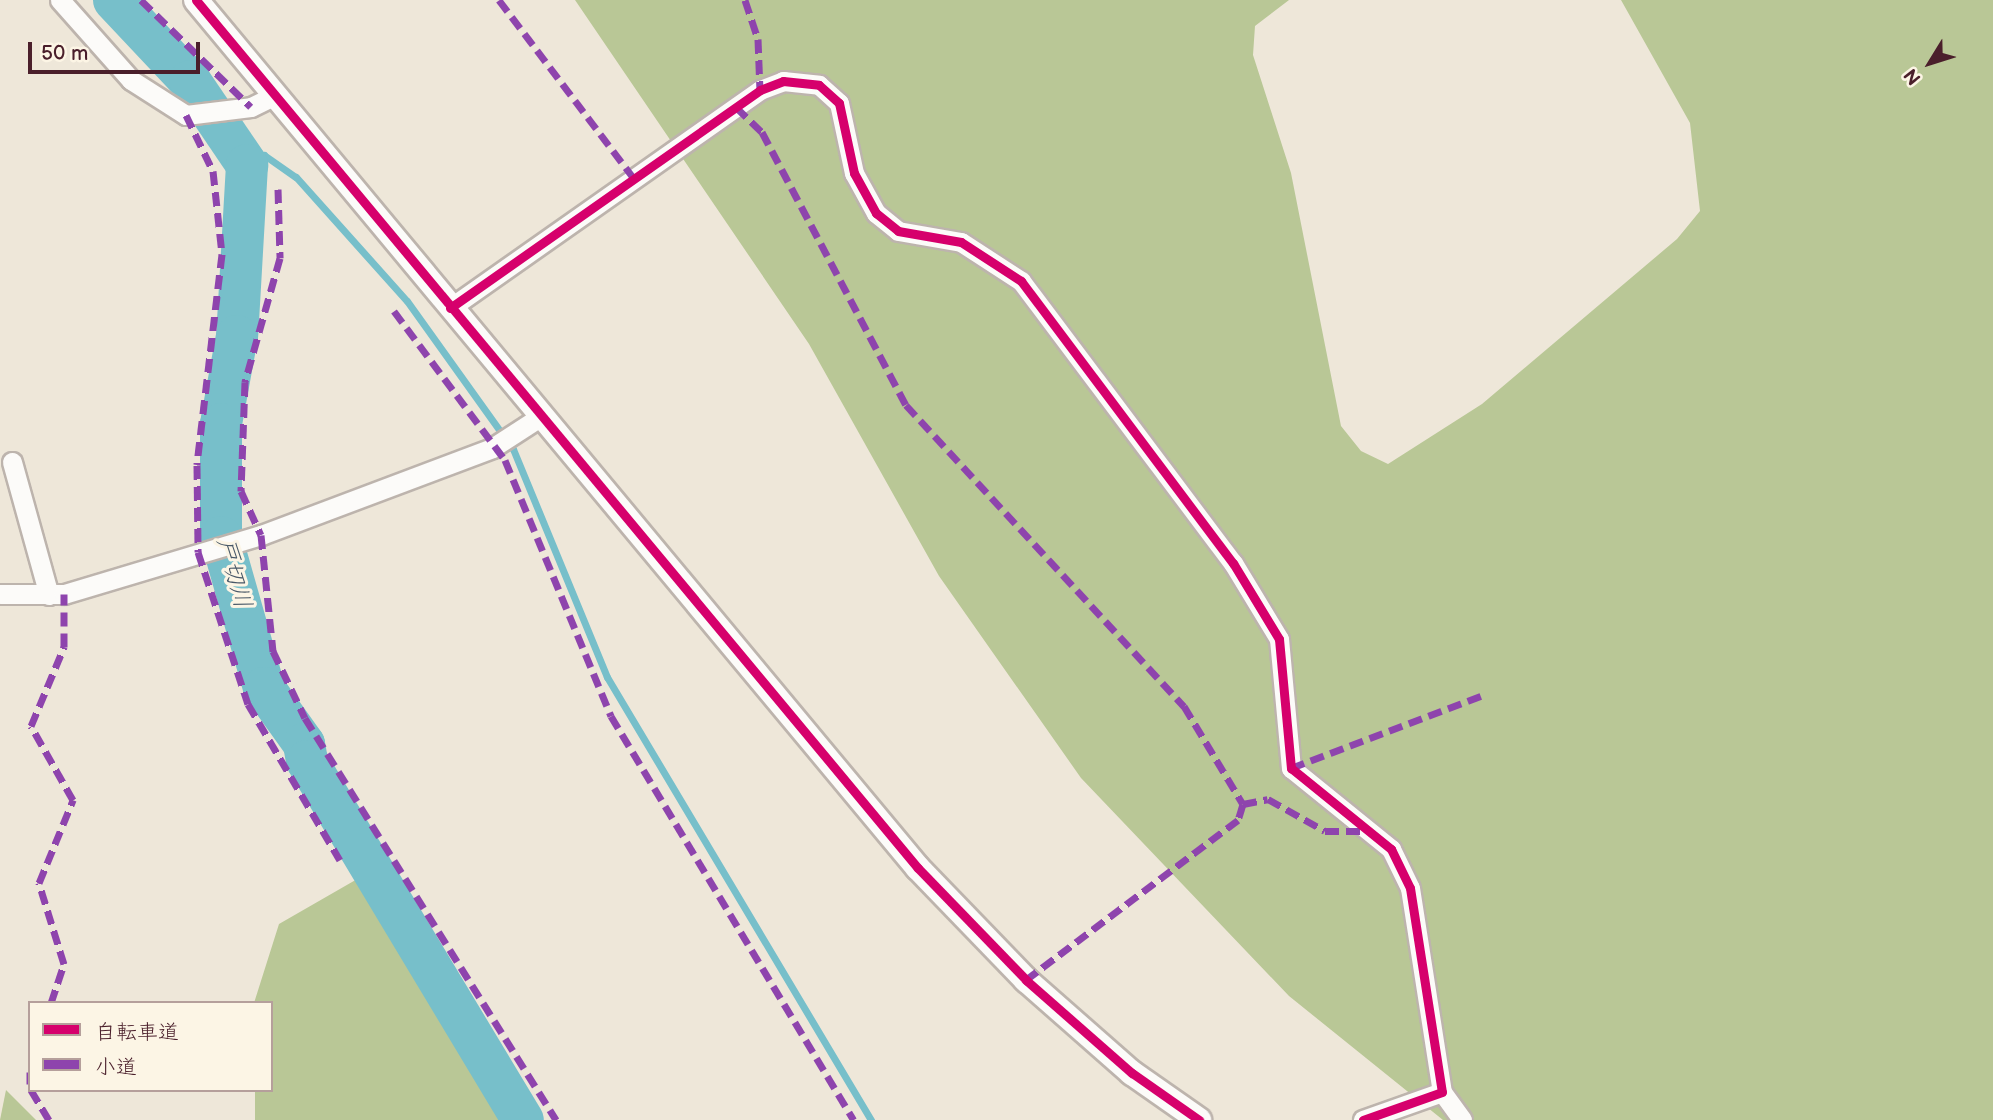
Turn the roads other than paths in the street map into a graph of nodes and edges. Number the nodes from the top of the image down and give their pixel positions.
1 (60, 0) edge
2 (196, 0) edge
3 (274, 96) junction
4 (450, 308) junction
5 (540, 417) junction
6 (12, 461) dead end
7 (0, 594) edge
8 (49, 595) junction
9 (1442, 1092) junction
10 (1199, 1120) edge
11 (1363, 1120) edge
12 (1462, 1120) edge

1 - 3 street
2 - 3 street
3 - 4 street
4 - 5 street
4 - 9 street
5 - 8 street
5 - 10 street
6 - 8 street
7 - 8 street
9 - 11 street
9 - 12 street

